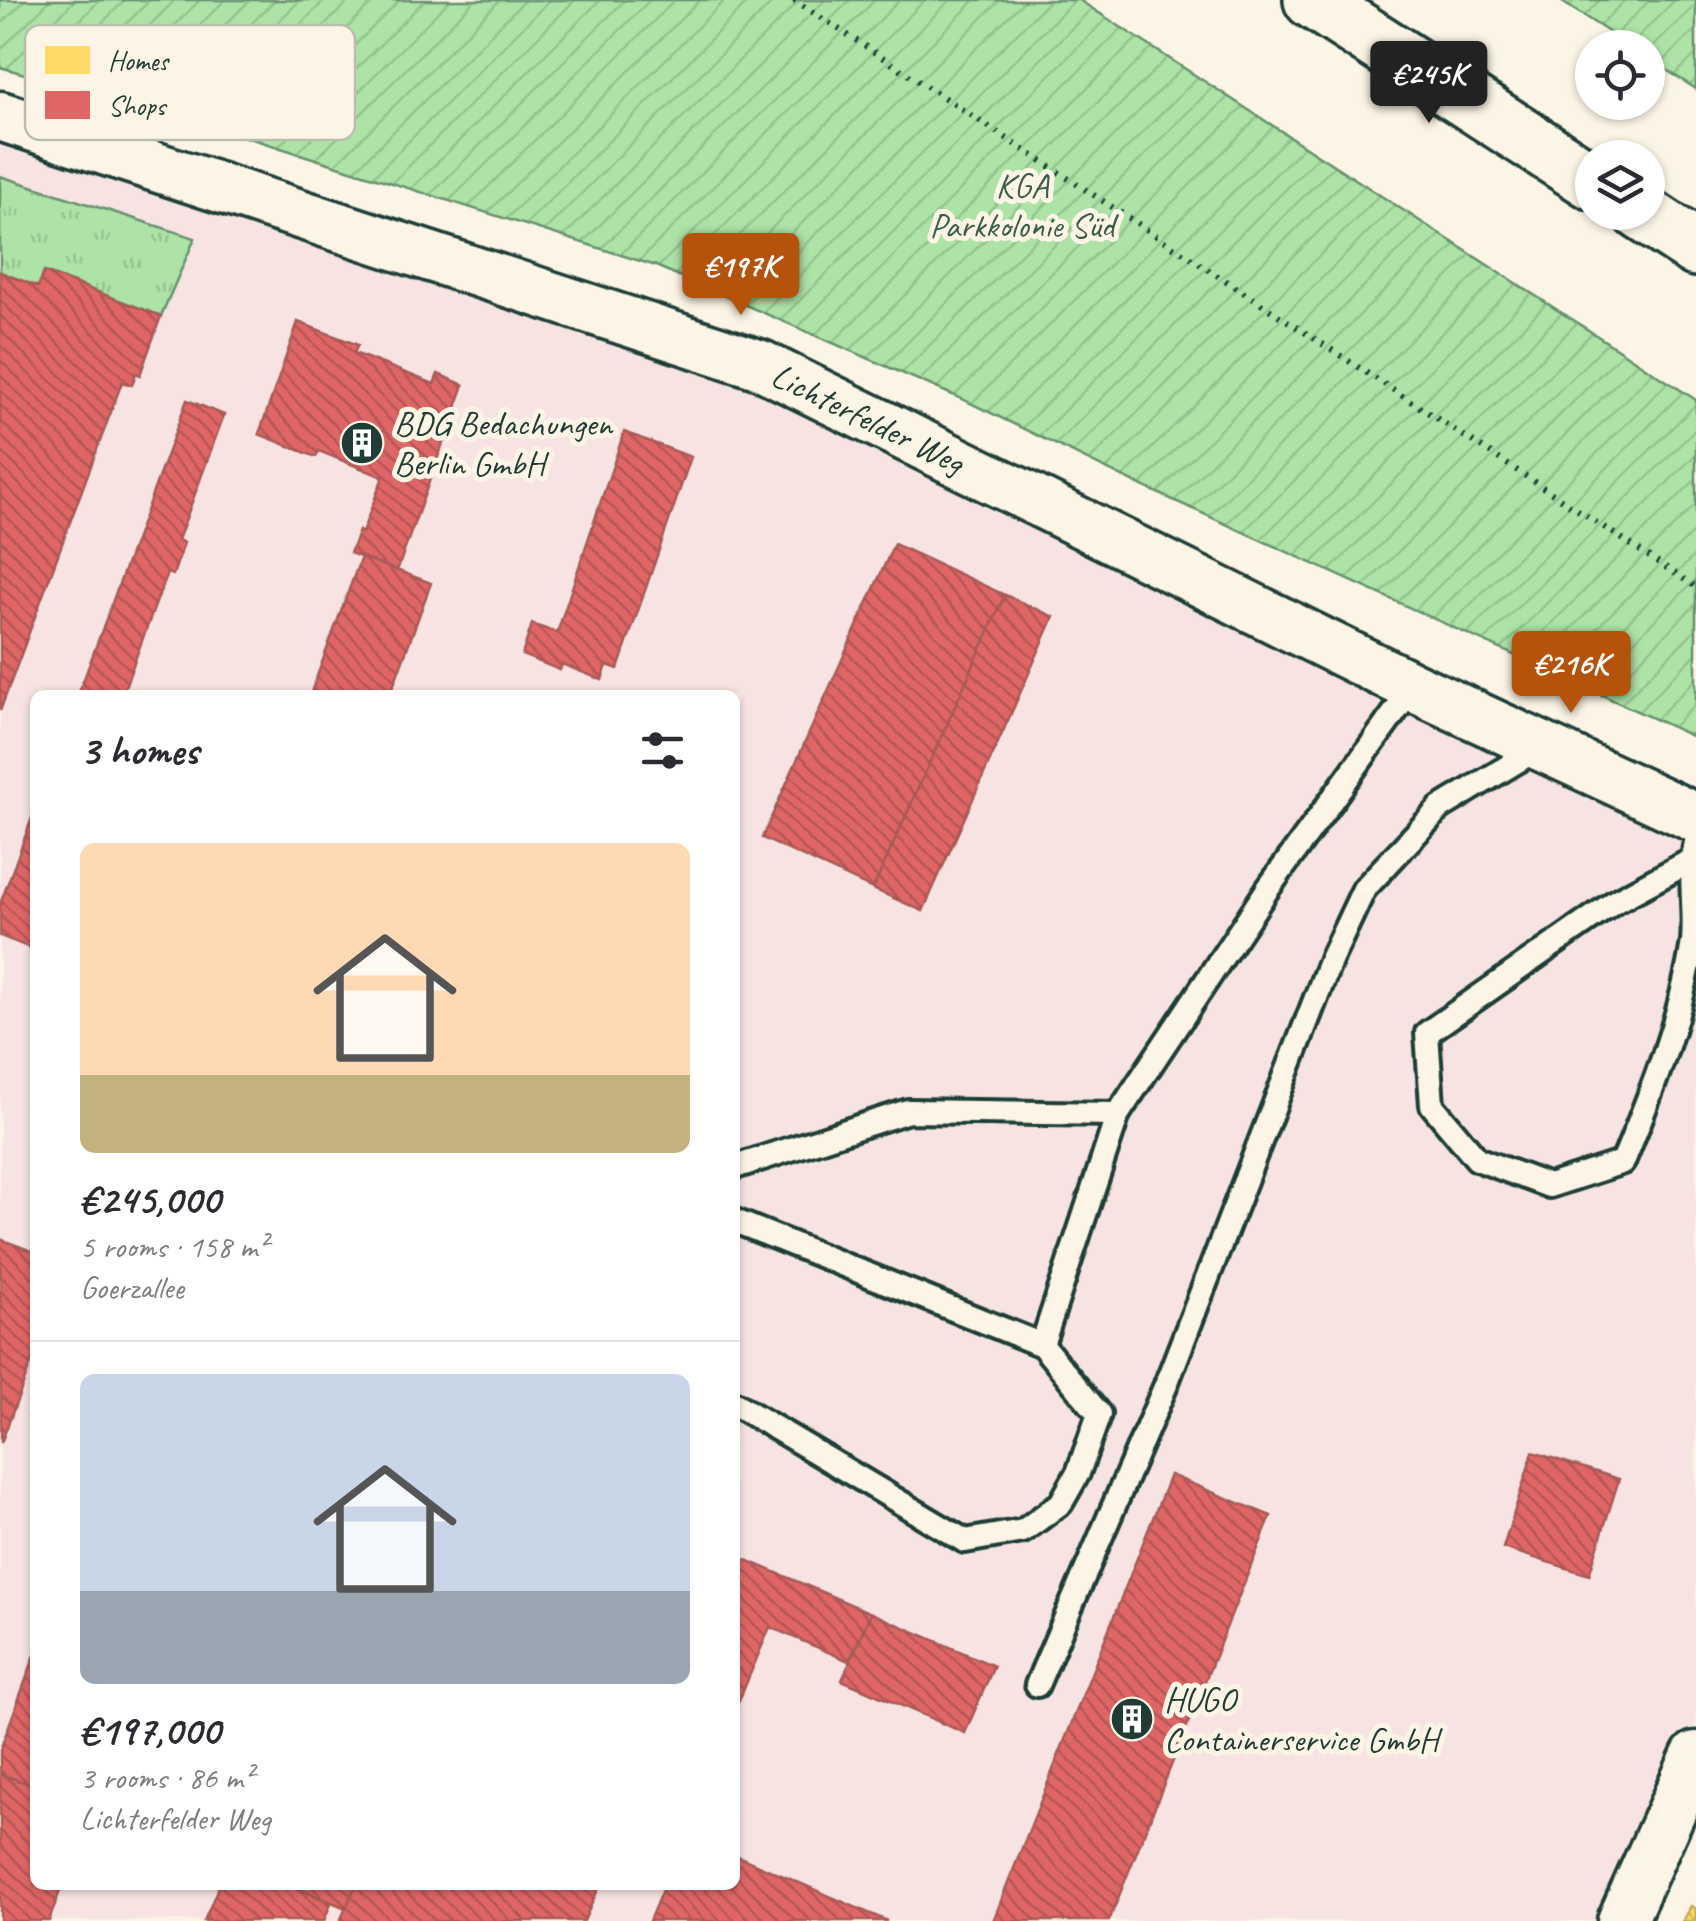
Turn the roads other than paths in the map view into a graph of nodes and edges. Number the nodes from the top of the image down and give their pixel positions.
1 (1312, 0) edge
2 (0, 116) edge
3 (25, 124) edge
4 (73, 140) edge
5 (1575, 171) edge
6 (1665, 228) edge
7 (1696, 248) edge
8 (1412, 687) junction
9 (1542, 746) junction
10 (1695, 840) edge
11 (1118, 1114) junction
12 (740, 1165) edge
13 (740, 1222) edge
14 (1042, 1346) junction
15 (740, 1407) edge
16 (1037, 1685) dead end
17 (1696, 1756) edge
18 (1622, 1921) edge

1 - 5 main road
2 - 3 street, Lichterfelder Weg
4 - 8 street, Lichterfelder Weg
6 - 7 main road
8 - 9 street, Lichterfelder Weg
8 - 11 lane
9 - 10 street, Lichterfelder Weg
9 - 16 lane
10 - 10 lane
11 - 12 lane
11 - 14 lane
13 - 14 lane
14 - 15 lane
17 - 18 street

